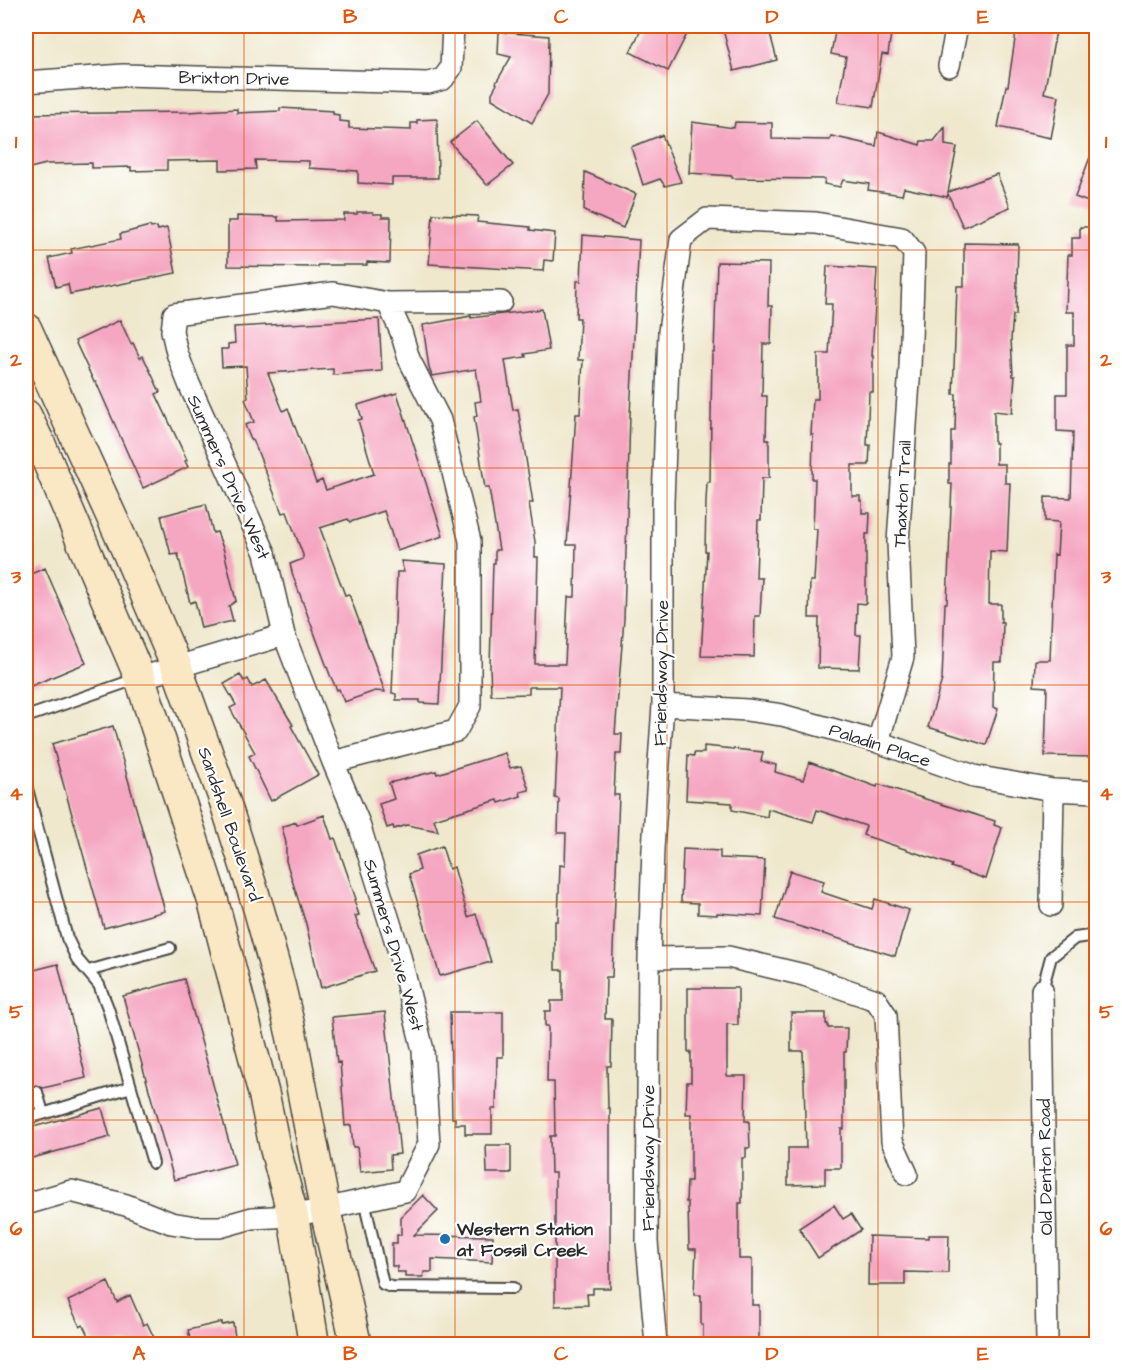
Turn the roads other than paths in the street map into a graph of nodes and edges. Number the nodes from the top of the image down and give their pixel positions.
1 (453, 26) edge
2 (957, 26) edge
3 (949, 66) dead end
4 (26, 82) edge
5 (907, 245) joint
6 (501, 302) dead end
7 (388, 303) junction
8 (26, 328) edge
9 (26, 415) edge
10 (33, 449) edge
11 (284, 635) junction
12 (177, 668) junction
13 (140, 678) junction
14 (663, 705) junction
15 (26, 717) edge
16 (878, 742) junction
17 (333, 762) junction
18 (26, 785) edge
19 (1053, 790) junction
20 (1096, 792) edge
21 (1052, 905) dead end
22 (1096, 935) edge
23 (170, 948) dead end
24 (649, 957) junction
25 (88, 971) junction
26 (1042, 990) joint
27 (131, 1087) junction
28 (37, 1092) dead end
29 (43, 1113) junction
30 (26, 1119) edge
31 (153, 1163) dead end
32 (907, 1174) dead end
33 (364, 1200) junction
34 (26, 1204) edge
35 (325, 1209) junction
36 (293, 1216) junction
37 (513, 1288) dead end
38 (314, 1344) edge
39 (356, 1344) edge
40 (657, 1344) edge
41 (1047, 1344) edge

1 - 4 street, Brixton Drive
2 - 3 street
5 - 14 street, Friendsway Drive
5 - 16 street, Thaxton Trail
6 - 7 street
7 - 11 street, Summers Drive West
7 - 17 street
8 - 12 street, Sandshell Boulevard
9 - 10 street, Sandshell Boulevard
10 - 13 street, Sandshell Boulevard
11 - 12 street
11 - 17 street, Summers Drive West
12 - 13 street
12 - 35 street, Sandshell Boulevard
13 - 15 lane
13 - 36 street, Sandshell Boulevard
14 - 16 street, Paladin Place
14 - 24 street, Friendsway Drive
16 - 19 street, Paladin Place
17 - 33 street, Summers Drive West
18 - 25 lane
19 - 20 street, Paladin Place
19 - 21 street
22 - 26 lane
23 - 25 lane
24 - 32 street
24 - 40 street, Friendsway Drive
25 - 27 lane
26 - 41 street, Old Denton Road
27 - 29 lane
27 - 31 lane
28 - 29 lane
29 - 30 lane
33 - 35 street, Summers Drive West
33 - 37 lane
34 - 36 street, Summers Drive West
35 - 36 street, Summers Drive West
35 - 39 street, Sandshell Boulevard
36 - 38 street, Sandshell Boulevard

